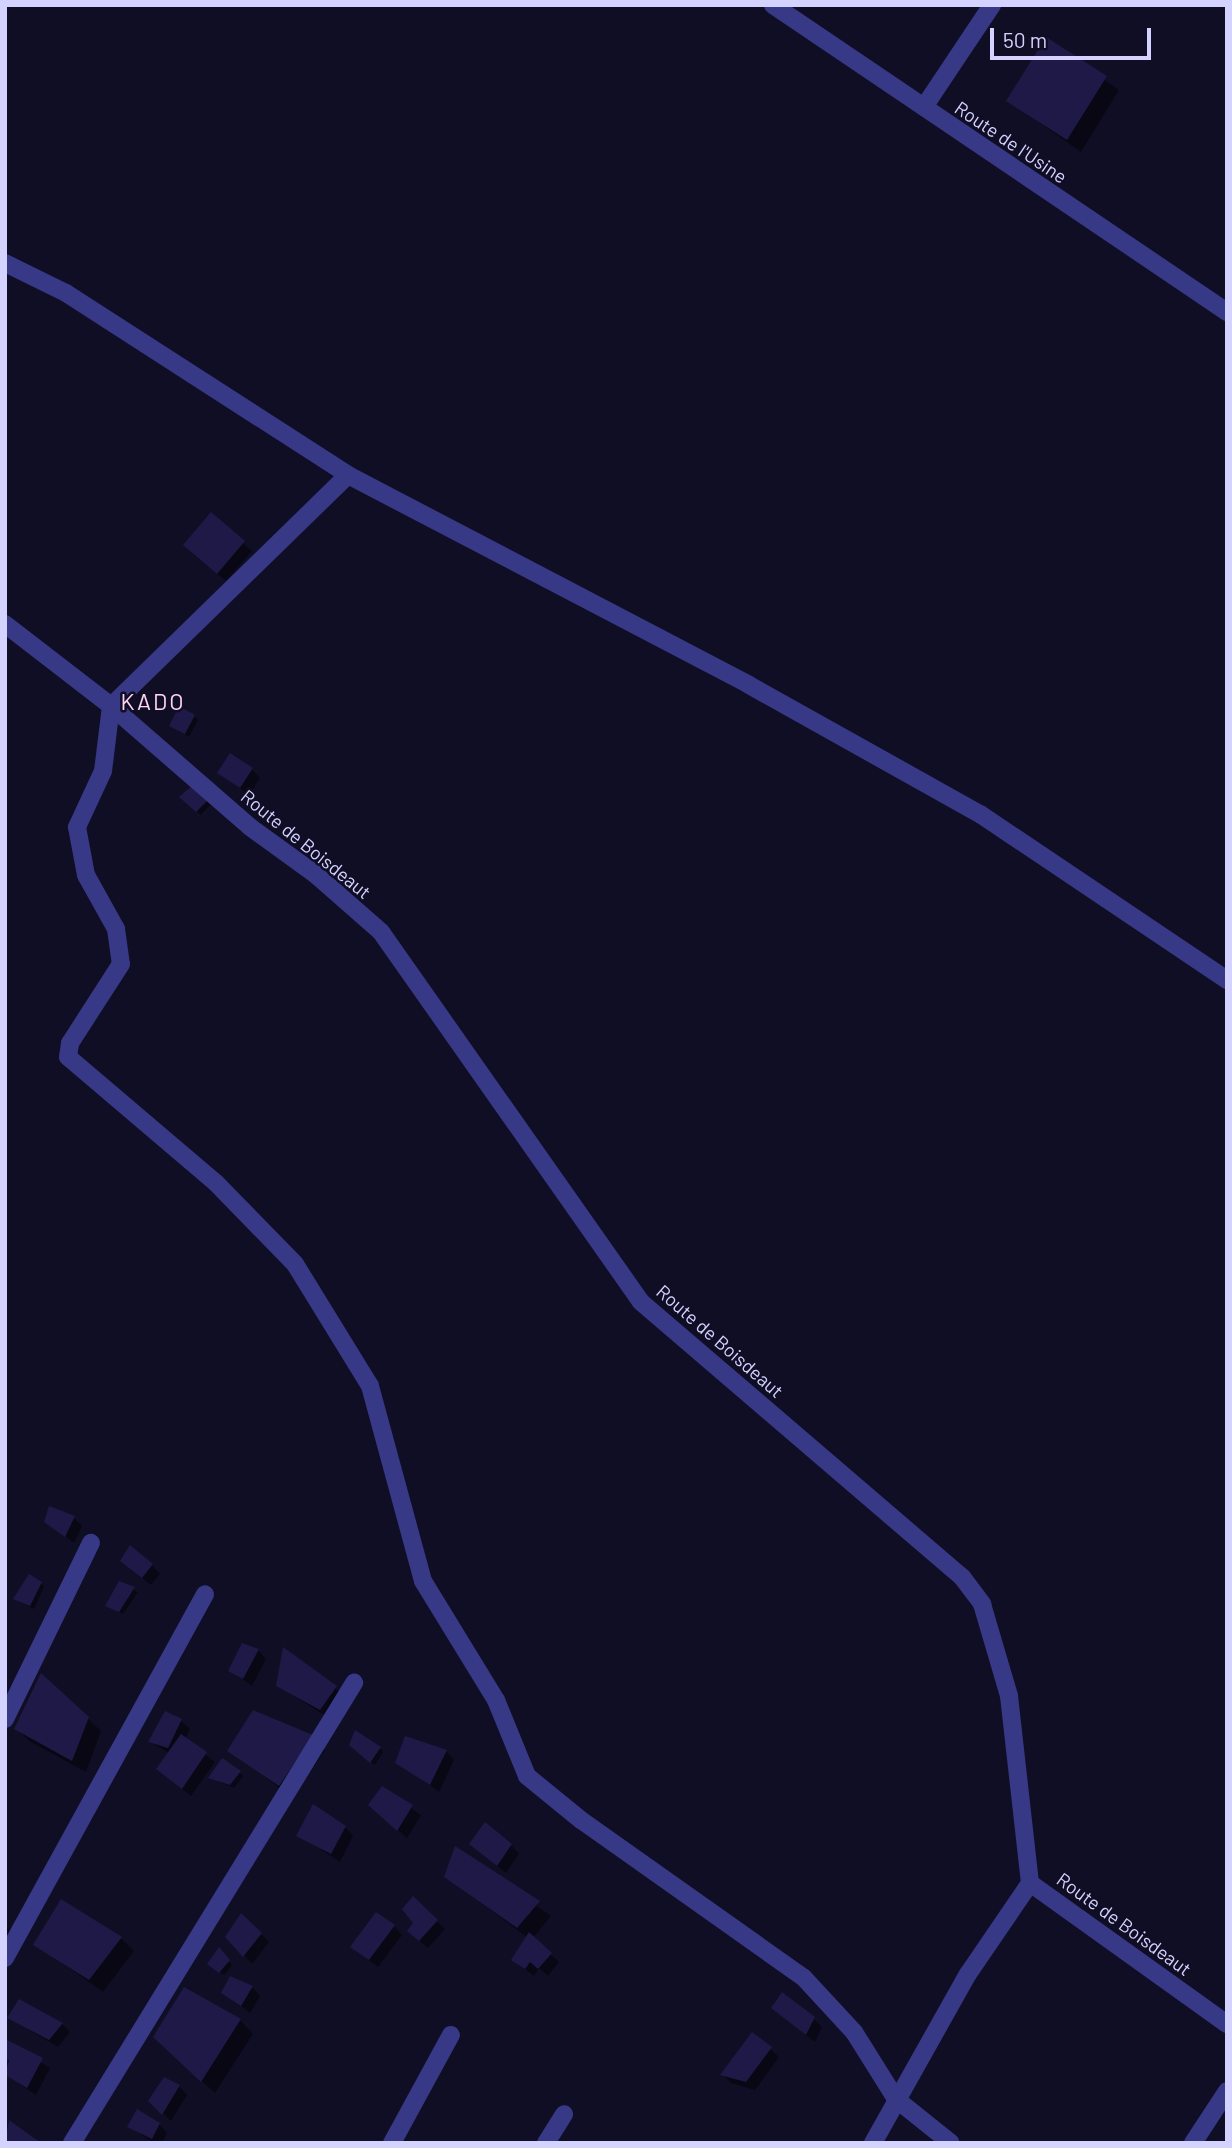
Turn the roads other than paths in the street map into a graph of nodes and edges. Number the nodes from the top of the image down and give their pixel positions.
1 (773, 5) edge
2 (992, 5) edge
3 (924, 107) junction
4 (5, 263) edge
5 (1227, 312) edge
6 (348, 475) junction
7 (5, 624) edge
8 (111, 706) junction
9 (1227, 980) edge
10 (91, 1543) dead end
11 (205, 1594) dead end
12 (354, 1683) dead end
13 (5, 1719) edge
14 (1030, 1883) junction
15 (5, 1958) edge
16 (1227, 2024) edge
17 (450, 2035) dead end
18 (1227, 2091) edge
19 (896, 2099) junction
20 (564, 2114) dead end
21 (72, 2143) edge
22 (392, 2143) edge
23 (547, 2143) edge
24 (873, 2143) edge
25 (951, 2143) edge
26 (1193, 2143) edge

1 - 3 street, Route de l'Usine
2 - 3 street
3 - 5 street, Route de l'Usine
4 - 6 street
6 - 8 street
6 - 9 street
7 - 8 street, Route de Boisdeaut
8 - 14 street, Route de Boisdeaut
8 - 19 street
10 - 13 street
11 - 15 street
12 - 21 street
14 - 16 street, Route de Boisdeaut
14 - 19 street
17 - 22 street
18 - 26 street
19 - 24 street
19 - 25 street
20 - 23 street

